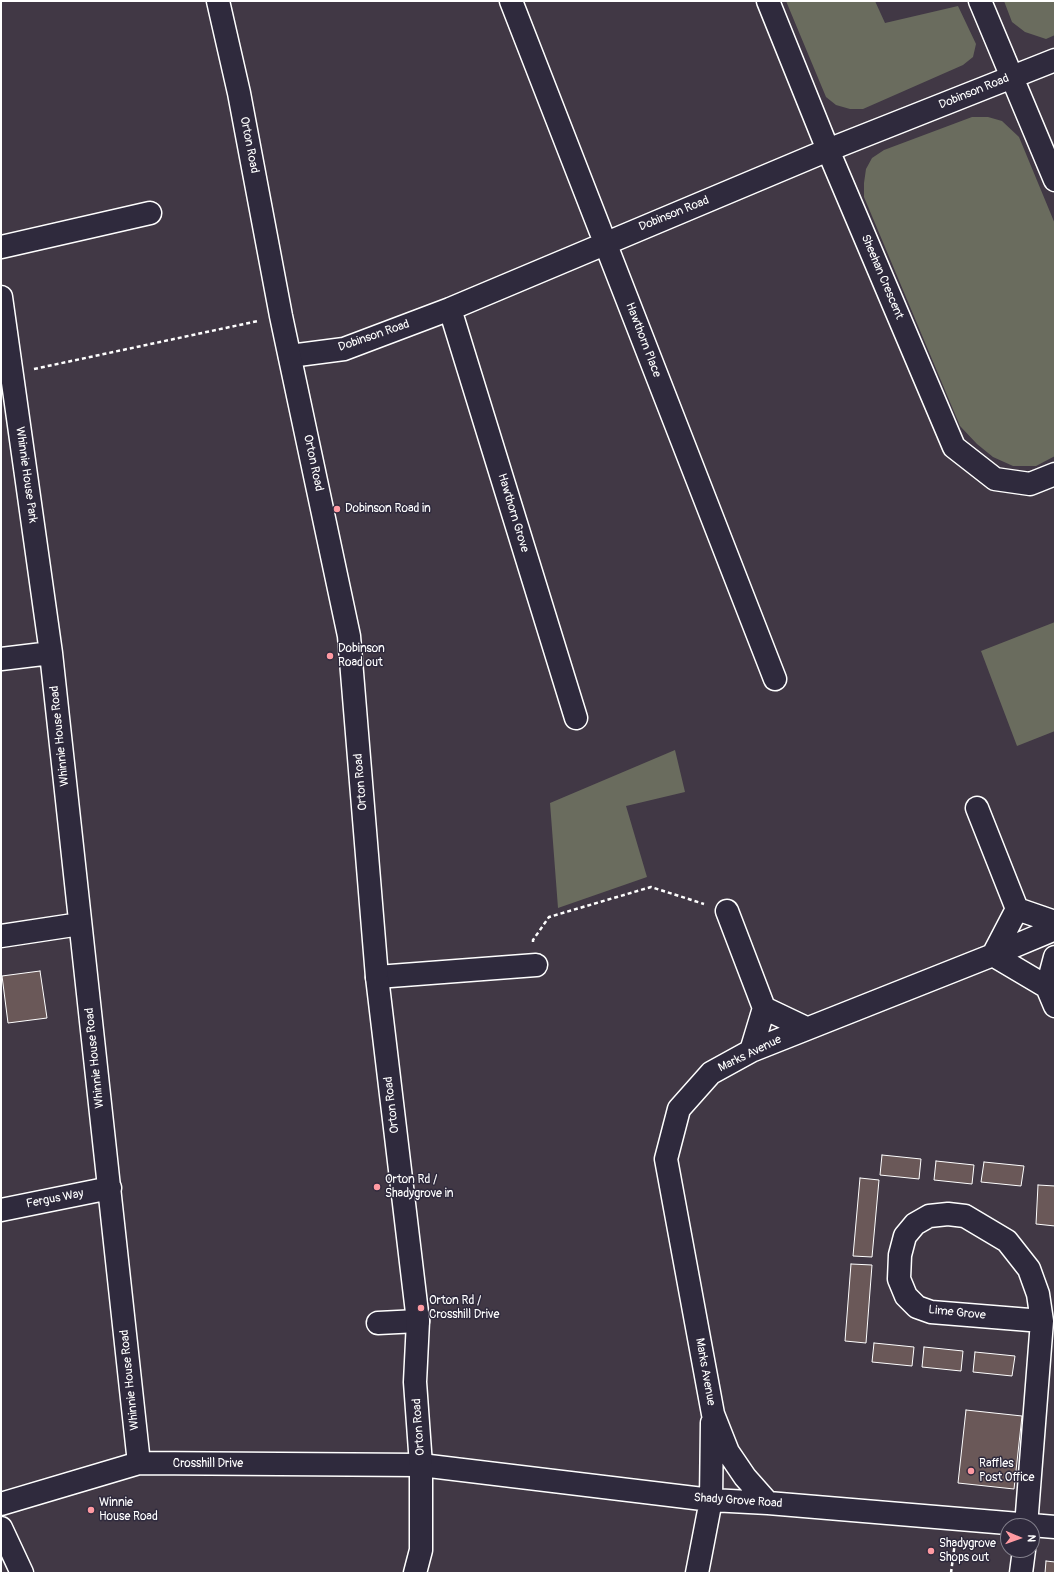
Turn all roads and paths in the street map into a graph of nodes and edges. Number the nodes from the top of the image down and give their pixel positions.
1 (218, 1) edge
2 (512, 1) edge
3 (768, 1) edge
4 (980, 1) edge
5 (1055, 60) edge
6 (1012, 77) junction
7 (828, 150) junction
8 (1055, 180) edge
9 (150, 213) dead end
10 (606, 242) junction
11 (1, 247) edge
12 (1, 297) edge
13 (450, 309) junction
14 (281, 316) junction
15 (290, 356) junction
16 (12, 374) junction
17 (1055, 474) edge
18 (51, 653) junction
19 (1, 659) edge
20 (774, 679) dead end
21 (576, 718) dead end
22 (977, 808) dead end
23 (1017, 909) junction
24 (727, 911) joint
25 (1055, 922) edge
26 (80, 924) junction
27 (1055, 929) edge
28 (1, 936) edge
29 (993, 955) junction
30 (1055, 957) edge
31 (536, 965) joint
32 (377, 977) junction
33 (1051, 997) edge
34 (764, 1008) junction
35 (806, 1028) junction
36 (751, 1051) junction
37 (110, 1188) junction
38 (1, 1210) edge
39 (418, 1321) junction
40 (1042, 1321) junction
41 (378, 1323) dead end
42 (713, 1414) junction
43 (139, 1463) junction
44 (421, 1465) junction
45 (710, 1500) junction
46 (768, 1503) junction
47 (1, 1504) edge
48 (958, 1518) junction
49 (1027, 1518) edge
50 (1000, 1522) edge
51 (1040, 1526) edge
52 (1055, 1527) edge
53 (1, 1528) edge
54 (1023, 1558) edge
55 (22, 1573) edge
56 (415, 1573) edge
57 (697, 1573) edge
58 (951, 1573) edge
59 (1021, 1573) edge

1 - 14 street, Orton Road
2 - 10 street, Hawthorn Place
3 - 7 street, Sheehan Crescent
4 - 6 street
5 - 6 street, Dobinson Road
6 - 7 street, Dobinson Road
6 - 8 street
7 - 10 street, Dobinson Road
7 - 17 street, Sheehan Crescent
9 - 11 street
10 - 13 street, Dobinson Road
10 - 20 street, Hawthorn Place
12 - 16 street, Whinnie House Park
13 - 15 street, Dobinson Road
13 - 21 street, Hawthorn Grove
14 - 15 street, Orton Road
14 - 16 path
15 - 32 street, Orton Road
16 - 18 street, Whinnie House Park
18 - 19 street
18 - 26 street, Whinnie House Road
22 - 23 street
23 - 25 street
23 - 29 street
24 - 31 path
24 - 34 street
26 - 28 street
26 - 37 street, Whinnie House Road
27 - 29 street, Marks Avenue
29 - 33 street
29 - 35 street, Marks Avenue
30 - 33 street
31 - 32 street
32 - 39 street, Orton Road
34 - 35 street
34 - 36 street
35 - 36 street, Marks Avenue
36 - 42 street, Marks Avenue
37 - 38 street, Fergus Way
37 - 43 street, Whinnie House Road
39 - 41 street
39 - 44 street, Orton Road
40 - 40 street, Lime Grove
40 - 49 street, Lime Grove
42 - 45 street, Marks Avenue
42 - 46 street, Marks Avenue
43 - 44 street, Crosshill Drive
43 - 47 street, Crosshill Drive
44 - 45 street, Shady Grove Road
44 - 56 street, Orton Road
45 - 46 street, Shady Grove Road
45 - 57 street, Marks Avenue
46 - 48 street, Shady Grove Road
48 - 50 street, Shady Grove Road
48 - 58 path
51 - 52 street, Shady Grove Road
53 - 55 street
54 - 59 street

